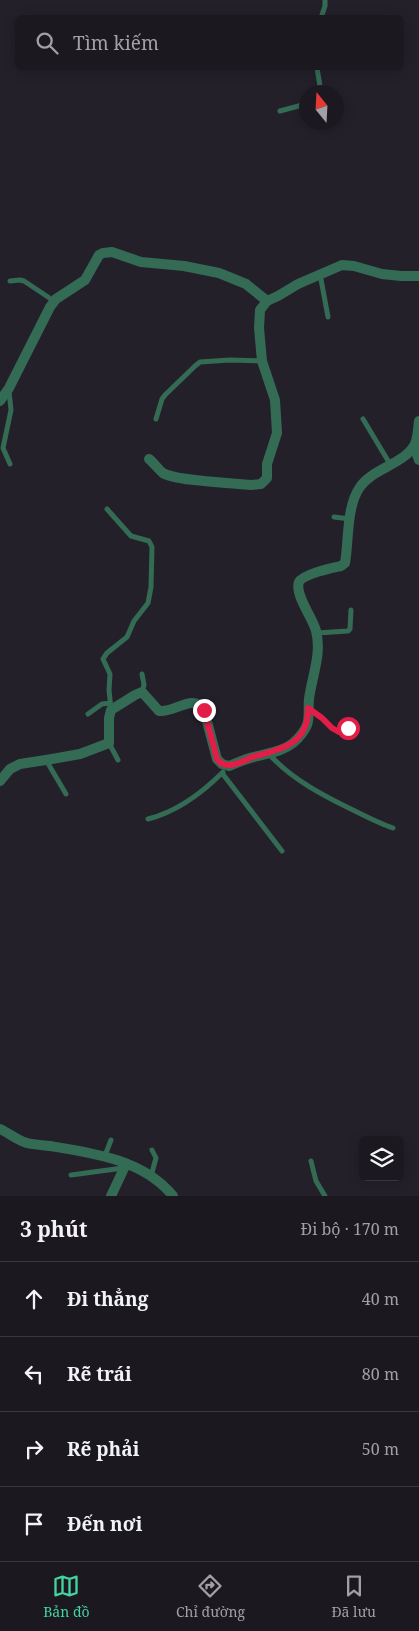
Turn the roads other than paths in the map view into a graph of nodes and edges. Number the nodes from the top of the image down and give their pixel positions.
1 (325, 0) edge
2 (322, 15) edge
3 (318, 70) edge
4 (320, 85) edge
5 (299, 106) edge
6 (280, 111) dead end
7 (320, 274) junction
8 (419, 276) edge
9 (10, 281) dead end
10 (54, 301) junction
11 (267, 301) junction
12 (328, 317) dead end
13 (262, 362) junction
14 (9, 388) junction
15 (0, 401) edge
16 (156, 419) dead end
17 (363, 419) dead end
18 (419, 421) edge
19 (414, 446) junction
20 (150, 459) dead end
21 (419, 460) edge
22 (10, 464) dead end
23 (390, 464) junction
24 (107, 510) dead end
25 (334, 517) dead end
26 (350, 520) junction
27 (352, 610) dead end
28 (317, 633) junction
29 (142, 674) dead end
30 (142, 692) junction
31 (111, 706) junction
32 (308, 708) junction
33 (88, 714) dead end
34 (348, 728) dead end
35 (109, 743) junction
36 (268, 754) junction
37 (46, 760) junction
38 (118, 760) dead end
39 (225, 770) junction
40 (0, 781) edge
41 (66, 794) dead end
42 (148, 819) dead end
43 (393, 828) dead end
44 (282, 851) dead end
45 (0, 1129) edge
46 (111, 1140) dead end
47 (152, 1150) dead end
48 (108, 1158) junction
49 (311, 1160) dead end
50 (125, 1166) junction
51 (71, 1175) dead end
52 (151, 1176) junction
53 (111, 1196) edge
54 (173, 1196) edge
55 (325, 1196) edge

1 - 2 lane
3 - 4 lane
5 - 6 lane
7 - 8 street
7 - 11 street
7 - 12 lane
9 - 10 lane
10 - 11 street
10 - 14 street
11 - 13 street
13 - 16 lane
13 - 20 street
14 - 15 street
14 - 22 lane
17 - 23 lane
18 - 19 street
19 - 21 street
19 - 23 street
23 - 26 street
24 - 31 lane
25 - 26 lane
26 - 28 street
27 - 28 lane
28 - 32 street
29 - 30 lane
30 - 31 street
30 - 39 street
31 - 33 lane
31 - 35 street
32 - 34 lane
32 - 36 street
35 - 37 street
35 - 38 lane
36 - 39 street
36 - 43 lane
37 - 40 street
37 - 41 lane
39 - 42 lane
39 - 44 lane
45 - 48 street
46 - 48 lane
47 - 52 lane
48 - 50 street
49 - 55 lane
50 - 51 lane
50 - 52 street
50 - 53 street
52 - 54 street

